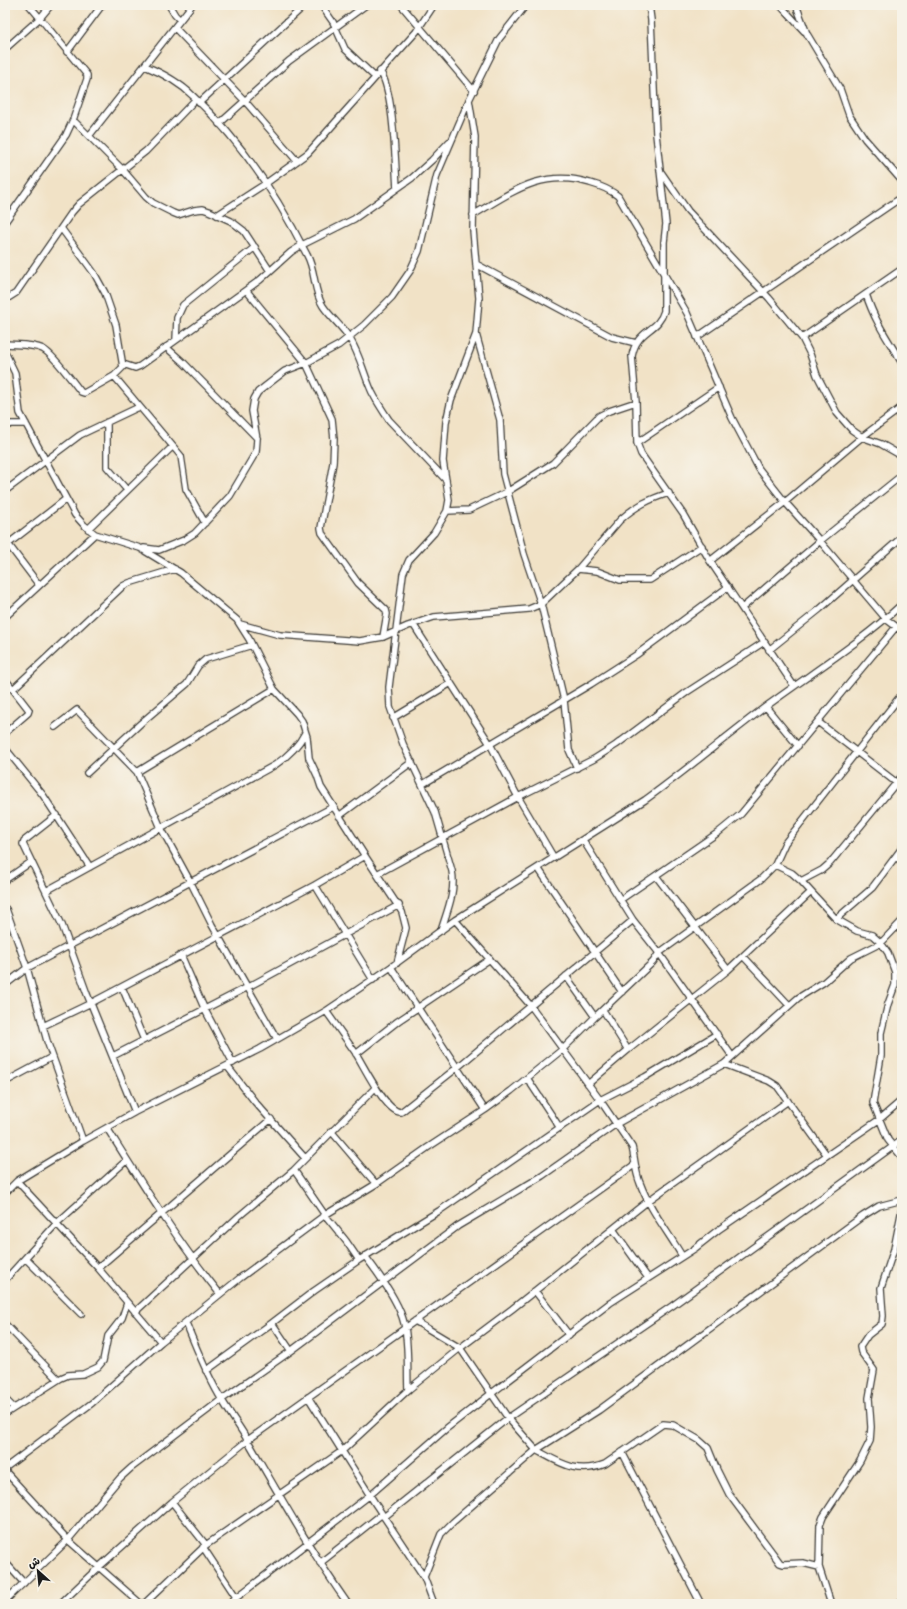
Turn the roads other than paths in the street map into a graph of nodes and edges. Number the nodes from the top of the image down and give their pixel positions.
1 (29, 5) edge
2 (52, 5) edge
3 (102, 5) edge
4 (169, 5) edge
5 (192, 5) edge
6 (305, 5) edge
7 (321, 5) edge
8 (366, 5) edge
9 (402, 5) edge
10 (434, 5) edge
11 (526, 5) edge
12 (649, 5) edge
13 (780, 5) edge
14 (796, 5) edge
15 (40, 18) junction
16 (180, 20) junction
17 (420, 26) junction
18 (336, 27) junction
19 (175, 28) junction
20 (807, 34) junction
21 (5, 49) edge
22 (67, 52) junction
23 (145, 66) junction
24 (380, 71) junction
25 (374, 77) junction
26 (224, 79) junction
27 (474, 91) junction
28 (244, 100) junction
29 (469, 100) junction
30 (198, 101) junction
31 (73, 120) junction
32 (219, 124) junction
33 (89, 136) junction
34 (452, 139) junction
35 (298, 161) junction
36 (124, 170) junction
37 (660, 171) junction
38 (902, 181) edge
39 (265, 184) junction
40 (397, 188) junction
41 (902, 197) edge
42 (217, 215) junction
43 (473, 216) junction
44 (5, 222) edge
45 (61, 228) junction
46 (302, 245) junction
47 (255, 247) junction
48 (476, 264) junction
49 (902, 269) edge
50 (270, 271) junction
51 (664, 275) junction
52 (246, 290) junction
53 (762, 292) junction
54 (866, 294) junction
55 (5, 300) edge
56 (476, 334) junction
57 (350, 337) junction
58 (698, 337) junction
59 (802, 338) junction
60 (176, 340) junction
61 (636, 343) junction
62 (5, 344) edge
63 (166, 347) junction
64 (5, 352) edge
65 (306, 363) junction
66 (902, 363) edge
67 (123, 364) junction
68 (114, 376) junction
69 (719, 387) junction
70 (636, 402) junction
71 (139, 407) junction
72 (902, 407) edge
73 (107, 422) junction
74 (26, 424) junction
75 (5, 427) edge
76 (862, 437) junction
77 (257, 439) junction
78 (637, 443) junction
79 (172, 447) junction
80 (902, 456) edge
81 (46, 460) junction
82 (902, 475) edge
83 (447, 481) junction
84 (127, 490) junction
85 (5, 491) edge
86 (507, 492) junction
87 (669, 493) junction
88 (66, 499) junction
89 (785, 502) junction
90 (447, 511) junction
91 (205, 523) junction
92 (88, 529) junction
93 (95, 534) junction
94 (902, 537) edge
95 (820, 541) junction
96 (6, 542) edge
97 (702, 546) junction
98 (140, 548) junction
99 (710, 561) junction
100 (175, 569) junction
101 (578, 569) junction
102 (853, 581) junction
103 (39, 585) junction
104 (728, 588) junction
105 (541, 604) junction
106 (902, 604) edge
107 (742, 608) junction
108 (5, 617) edge
109 (886, 619) junction
110 (240, 624) junction
111 (413, 624) junction
112 (896, 627) junction
113 (397, 630) junction
114 (902, 631) edge
115 (383, 637) junction
116 (764, 642) junction
117 (252, 645) junction
118 (770, 650) junction
119 (5, 679) edge
120 (451, 683) junction
121 (794, 686) junction
122 (13, 689) junction
123 (274, 689) junction
124 (902, 694) edge
125 (564, 700) junction
126 (766, 707) junction
127 (393, 718) junction
128 (818, 722) junction
129 (55, 727) dead end
130 (5, 733) edge
131 (305, 733) junction
132 (490, 744) junction
133 (798, 746) junction
134 (5, 748) edge
135 (114, 748) junction
136 (855, 752) junction
137 (412, 762) junction
138 (576, 768) junction
139 (87, 772) dead end
140 (138, 772) junction
141 (902, 776) edge
142 (897, 783) junction
143 (423, 784) junction
144 (902, 787) edge
145 (518, 797) junction
146 (333, 807) junction
147 (57, 815) junction
148 (339, 816) junction
149 (161, 828) junction
150 (443, 839) junction
151 (583, 840) junction
152 (902, 848) edge
153 (365, 856) junction
154 (896, 856) junction
155 (554, 858) junction
156 (31, 862) junction
157 (902, 862) edge
158 (775, 865) junction
159 (90, 868) junction
160 (538, 868) junction
161 (377, 874) junction
162 (656, 876) junction
163 (5, 880) edge
164 (800, 881) junction
165 (191, 883) junction
166 (315, 885) junction
167 (46, 891) junction
168 (811, 892) junction
169 (620, 900) junction
170 (399, 905) junction
171 (6, 909) dead end
172 (455, 920) junction
173 (633, 920) junction
174 (836, 920) junction
175 (902, 921) edge
176 (694, 926) junction
177 (440, 931) junction
178 (345, 934) junction
179 (218, 936) junction
180 (881, 943) junction
181 (70, 946) junction
182 (595, 952) junction
183 (659, 953) junction
184 (181, 955) junction
185 (743, 956) junction
186 (490, 959) junction
187 (394, 965) junction
188 (27, 968) junction
189 (728, 970) junction
190 (566, 976) junction
191 (895, 978) junction
192 (373, 980) junction
193 (902, 982) edge
194 (5, 985) edge
195 (122, 987) junction
196 (248, 987) junction
197 (622, 992) junction
198 (692, 1000) junction
199 (91, 1003) junction
200 (790, 1005) junction
201 (531, 1006) junction
202 (419, 1007) junction
203 (205, 1010) junction
204 (603, 1010) junction
205 (326, 1011) junction
206 (595, 1017) junction
207 (43, 1026) junction
208 (717, 1034) junction
209 (277, 1039) junction
210 (144, 1040) junction
211 (563, 1049) junction
212 (628, 1050) junction
213 (356, 1054) junction
214 (113, 1056) junction
215 (732, 1056) junction
216 (52, 1057) junction
217 (230, 1064) junction
218 (724, 1064) junction
219 (458, 1067) junction
220 (527, 1078) junction
221 (5, 1082) edge
222 (588, 1084) junction
223 (375, 1088) junction
224 (600, 1100) junction
225 (902, 1100) edge
226 (788, 1102) junction
227 (485, 1110) junction
228 (135, 1112) junction
229 (271, 1119) junction
230 (880, 1119) junction
231 (616, 1124) junction
232 (107, 1128) junction
233 (560, 1128) junction
234 (331, 1131) junction
235 (902, 1140) edge
236 (83, 1141) junction
237 (894, 1147) junction
238 (826, 1154) junction
239 (902, 1157) edge
240 (305, 1158) junction
241 (127, 1160) junction
242 (634, 1165) junction
243 (294, 1170) junction
244 (17, 1181) junction
245 (376, 1184) junction
246 (5, 1193) edge
247 (902, 1200) edge
248 (648, 1201) junction
249 (902, 1209) edge
250 (161, 1214) junction
251 (325, 1215) junction
252 (57, 1223) junction
253 (613, 1229) junction
254 (365, 1256) junction
255 (682, 1256) junction
256 (25, 1258) junction
257 (192, 1260) junction
258 (359, 1260) junction
259 (98, 1268) junction
260 (648, 1278) junction
261 (5, 1280) edge
262 (384, 1282) junction
263 (534, 1291) junction
264 (220, 1294) junction
265 (127, 1303) junction
266 (135, 1312) junction
267 (82, 1314) dead end
268 (415, 1321) junction
269 (186, 1323) junction
270 (272, 1323) junction
271 (5, 1324) edge
272 (405, 1328) junction
273 (569, 1334) junction
274 (161, 1342) junction
275 (460, 1348) junction
276 (291, 1352) junction
277 (206, 1371) junction
278 (58, 1379) junction
279 (408, 1390) junction
280 (492, 1393) junction
281 (308, 1398) junction
282 (5, 1399) edge
283 (222, 1400) junction
284 (14, 1408) junction
285 (5, 1414) edge
286 (508, 1418) junction
287 (248, 1440) junction
288 (342, 1450) junction
289 (536, 1450) junction
290 (622, 1452) junction
291 (5, 1468) edge
292 (5, 1471) edge
293 (278, 1494) junction
294 (370, 1495) junction
295 (172, 1502) junction
296 (383, 1515) junction
297 (68, 1540) junction
298 (307, 1542) junction
299 (205, 1546) junction
300 (5, 1562) edge
301 (320, 1563) junction
302 (99, 1567) junction
303 (819, 1567) junction
304 (424, 1577) junction
305 (24, 1583) junction
306 (236, 1597) junction
307 (5, 1601) edge
308 (902, 1601) edge
309 (347, 1602) edge
310 (60, 1604) edge
311 (140, 1604) edge
312 (144, 1604) edge
313 (228, 1604) edge
314 (339, 1604) edge
315 (434, 1604) edge
316 (701, 1604) edge
317 (831, 1604) edge
318 (896, 1604) edge

1 - 15 street
2 - 15 street
3 - 22 street
4 - 16 street
5 - 16 street
6 - 26 street
7 - 18 street
8 - 18 street
9 - 17 street
10 - 17 street
11 - 27 street
12 - 37 street
13 - 20 street
14 - 20 street
15 - 21 street
15 - 22 street
16 - 19 street
17 - 24 street
17 - 27 street
18 - 25 street
18 - 28 street
19 - 23 street
19 - 26 street
20 - 38 street
22 - 31 street
23 - 30 street
23 - 33 street
24 - 25 street
24 - 40 street
25 - 35 street
26 - 28 street
26 - 30 street
27 - 29 street
28 - 32 street
28 - 35 street
29 - 34 street
29 - 43 street
30 - 32 street
30 - 36 street
31 - 33 street
31 - 44 street
32 - 39 street
33 - 36 street
34 - 40 street
34 - 57 street
35 - 39 street
36 - 42 street
36 - 45 street
37 - 51 street
37 - 53 street
39 - 42 street
39 - 46 street
40 - 46 street
41 - 53 street
42 - 47 street
43 - 48 street
43 - 51 street
45 - 55 street
45 - 67 street
46 - 50 street
46 - 57 street
47 - 50 street
47 - 60 street
48 - 56 street
48 - 61 street
49 - 54 street
50 - 52 street
51 - 58 street
51 - 61 street
52 - 60 street
52 - 65 street
53 - 58 street
53 - 59 street
54 - 59 street
54 - 66 street
56 - 83 street
56 - 86 street
57 - 65 street
57 - 83 street
58 - 69 street
59 - 76 street
60 - 63 street
61 - 70 street
62 - 68 street
63 - 67 street
63 - 77 street
64 - 74 street
65 - 77 street
65 - 115 street
67 - 68 street
68 - 71 street
69 - 78 street
69 - 89 street
70 - 78 street
70 - 86 street
71 - 73 street
71 - 79 street
72 - 76 street
73 - 81 street
73 - 84 street
74 - 75 street
74 - 81 street
76 - 80 street
76 - 89 street
77 - 91 street
78 - 87 street
79 - 84 street
79 - 91 street
81 - 85 street
81 - 88 street
82 - 95 street
83 - 90 street
84 - 92 street
86 - 90 street
86 - 105 street
87 - 97 street
87 - 101 street
88 - 92 street
88 - 96 street
89 - 95 street
89 - 99 street
90 - 113 street
91 - 98 street
92 - 93 street
93 - 98 street
93 - 103 street
94 - 102 street
95 - 102 street
95 - 107 street
96 - 103 street
97 - 99 street
97 - 101 street
98 - 100 street
99 - 104 street
100 - 110 street
100 - 122 street
101 - 105 street
102 - 109 street
102 - 118 street
103 - 108 street
104 - 107 street
104 - 125 street
105 - 111 street
105 - 125 street
106 - 109 street
107 - 116 street
109 - 112 street
109 - 121 street
110 - 115 street
110 - 117 street
111 - 113 street
111 - 120 street
112 - 114 street
112 - 128 street
113 - 115 street
113 - 127 street
116 - 118 street
116 - 138 street
117 - 123 street
117 - 135 street
118 - 121 street
119 - 122 street
120 - 127 street
120 - 132 street
121 - 126 street
122 - 130 street
123 - 131 street
123 - 140 street
124 - 136 street
125 - 132 street
125 - 138 street
126 - 133 street
126 - 151 street
127 - 137 street
128 - 133 street
128 - 136 street
129 - 135 street
131 - 146 street
131 - 149 street
132 - 143 street
132 - 145 street
133 - 162 street
134 - 147 street
135 - 139 street
135 - 140 street
136 - 142 street
136 - 158 street
137 - 143 street
137 - 148 street
138 - 145 street
140 - 149 street
141 - 142 street
142 - 144 street
142 - 164 street
143 - 150 street
145 - 150 street
145 - 155 street
146 - 148 street
146 - 165 street
147 - 156 street
147 - 159 street
148 - 153 street
149 - 159 street
149 - 165 street
150 - 161 street
150 - 177 street
151 - 155 street
151 - 169 street
152 - 154 street
153 - 161 street
153 - 166 street
154 - 157 street
154 - 174 street
155 - 160 street
156 - 163 street
156 - 167 street
158 - 164 street
158 - 176 street
159 - 167 street
160 - 172 street
160 - 182 street
161 - 170 street
162 - 169 street
162 - 176 street
164 - 168 street
165 - 179 street
165 - 181 street
166 - 178 street
166 - 179 street
167 - 181 street
168 - 174 street
168 - 185 street
169 - 173 street
170 - 178 street
170 - 187 street
171 - 188 street
172 - 177 street
172 - 186 street
173 - 182 street
173 - 183 street
174 - 180 street
175 - 180 street
176 - 183 street
176 - 189 street
177 - 187 street
178 - 192 street
178 - 196 street
179 - 184 street
179 - 196 street
180 - 191 street
180 - 200 street
181 - 188 street
181 - 199 street
182 - 190 street
182 - 197 street
183 - 197 street
183 - 198 street
184 - 195 street
184 - 203 street
185 - 189 street
185 - 200 street
186 - 201 street
186 - 202 street
187 - 192 street
187 - 202 street
188 - 194 street
188 - 207 street
189 - 198 street
190 - 201 street
190 - 206 street
191 - 193 street
191 - 230 street
192 - 205 street
195 - 199 street
195 - 210 street
196 - 203 street
196 - 209 street
197 - 204 street
198 - 208 street
198 - 212 street
199 - 207 street
199 - 214 street
200 - 215 street
201 - 211 street
201 - 219 street
202 - 213 street
202 - 219 street
203 - 210 street
203 - 217 street
204 - 206 street
204 - 212 street
205 - 209 street
205 - 213 street
206 - 211 street
207 - 216 street
208 - 215 street
208 - 224 street
209 - 217 street
210 - 214 street
211 - 220 street
211 - 222 street
212 - 222 street
213 - 223 street
214 - 228 street
215 - 218 street
216 - 221 street
216 - 236 street
217 - 228 street
217 - 229 street
218 - 226 street
218 - 231 street
219 - 223 street
219 - 227 street
220 - 227 street
220 - 233 street
222 - 224 street
223 - 234 street
224 - 231 street
224 - 233 street
225 - 230 street
226 - 238 street
226 - 248 street
227 - 245 street
228 - 232 street
229 - 240 street
229 - 250 street
230 - 237 street
230 - 238 street
231 - 242 street
231 - 262 street
232 - 236 street
232 - 241 street
233 - 254 street
234 - 240 street
234 - 245 street
235 - 237 street
236 - 244 street
237 - 239 street
237 - 286 street
238 - 255 street
240 - 243 street
241 - 250 street
241 - 252 street
242 - 248 street
242 - 268 street
243 - 251 street
243 - 257 street
244 - 246 street
244 - 252 street
245 - 251 street
247 - 289 street
248 - 253 street
248 - 255 street
249 - 303 street
250 - 257 street
250 - 259 street
251 - 258 street
251 - 264 street
252 - 256 street
252 - 259 street
253 - 260 street
253 - 263 street
254 - 258 street
254 - 262 street
255 - 260 street
256 - 261 street
256 - 267 street
257 - 264 street
257 - 266 street
258 - 270 street
259 - 265 street
260 - 273 street
262 - 272 street
262 - 276 street
263 - 273 street
263 - 275 street
264 - 269 street
265 - 266 street
265 - 278 street
266 - 274 street
268 - 272 street
268 - 275 street
269 - 274 street
269 - 277 street
270 - 276 street
270 - 277 street
271 - 278 street
272 - 279 street
272 - 281 street
273 - 280 street
274 - 291 street
275 - 279 street
275 - 280 street
276 - 283 street
277 - 283 street
278 - 284 street
279 - 288 street
280 - 286 street
280 - 294 street
281 - 287 street
281 - 288 street
282 - 284 street
283 - 287 street
283 - 297 street
284 - 285 street
286 - 289 street
286 - 296 street
287 - 293 street
287 - 295 street
288 - 293 street
288 - 294 street
289 - 290 street
289 - 304 street
290 - 303 street
290 - 316 street
292 - 297 street
293 - 298 street
293 - 299 street
294 - 296 street
294 - 298 street
295 - 299 street
295 - 302 street
296 - 301 street
296 - 304 street
297 - 302 street
297 - 305 street
298 - 301 street
298 - 306 street
299 - 306 street
299 - 312 street
300 - 305 street
301 - 309 street
302 - 310 street
302 - 311 street
303 - 317 street
304 - 315 street
305 - 307 street
306 - 313 street
308 - 318 street
309 - 314 street

